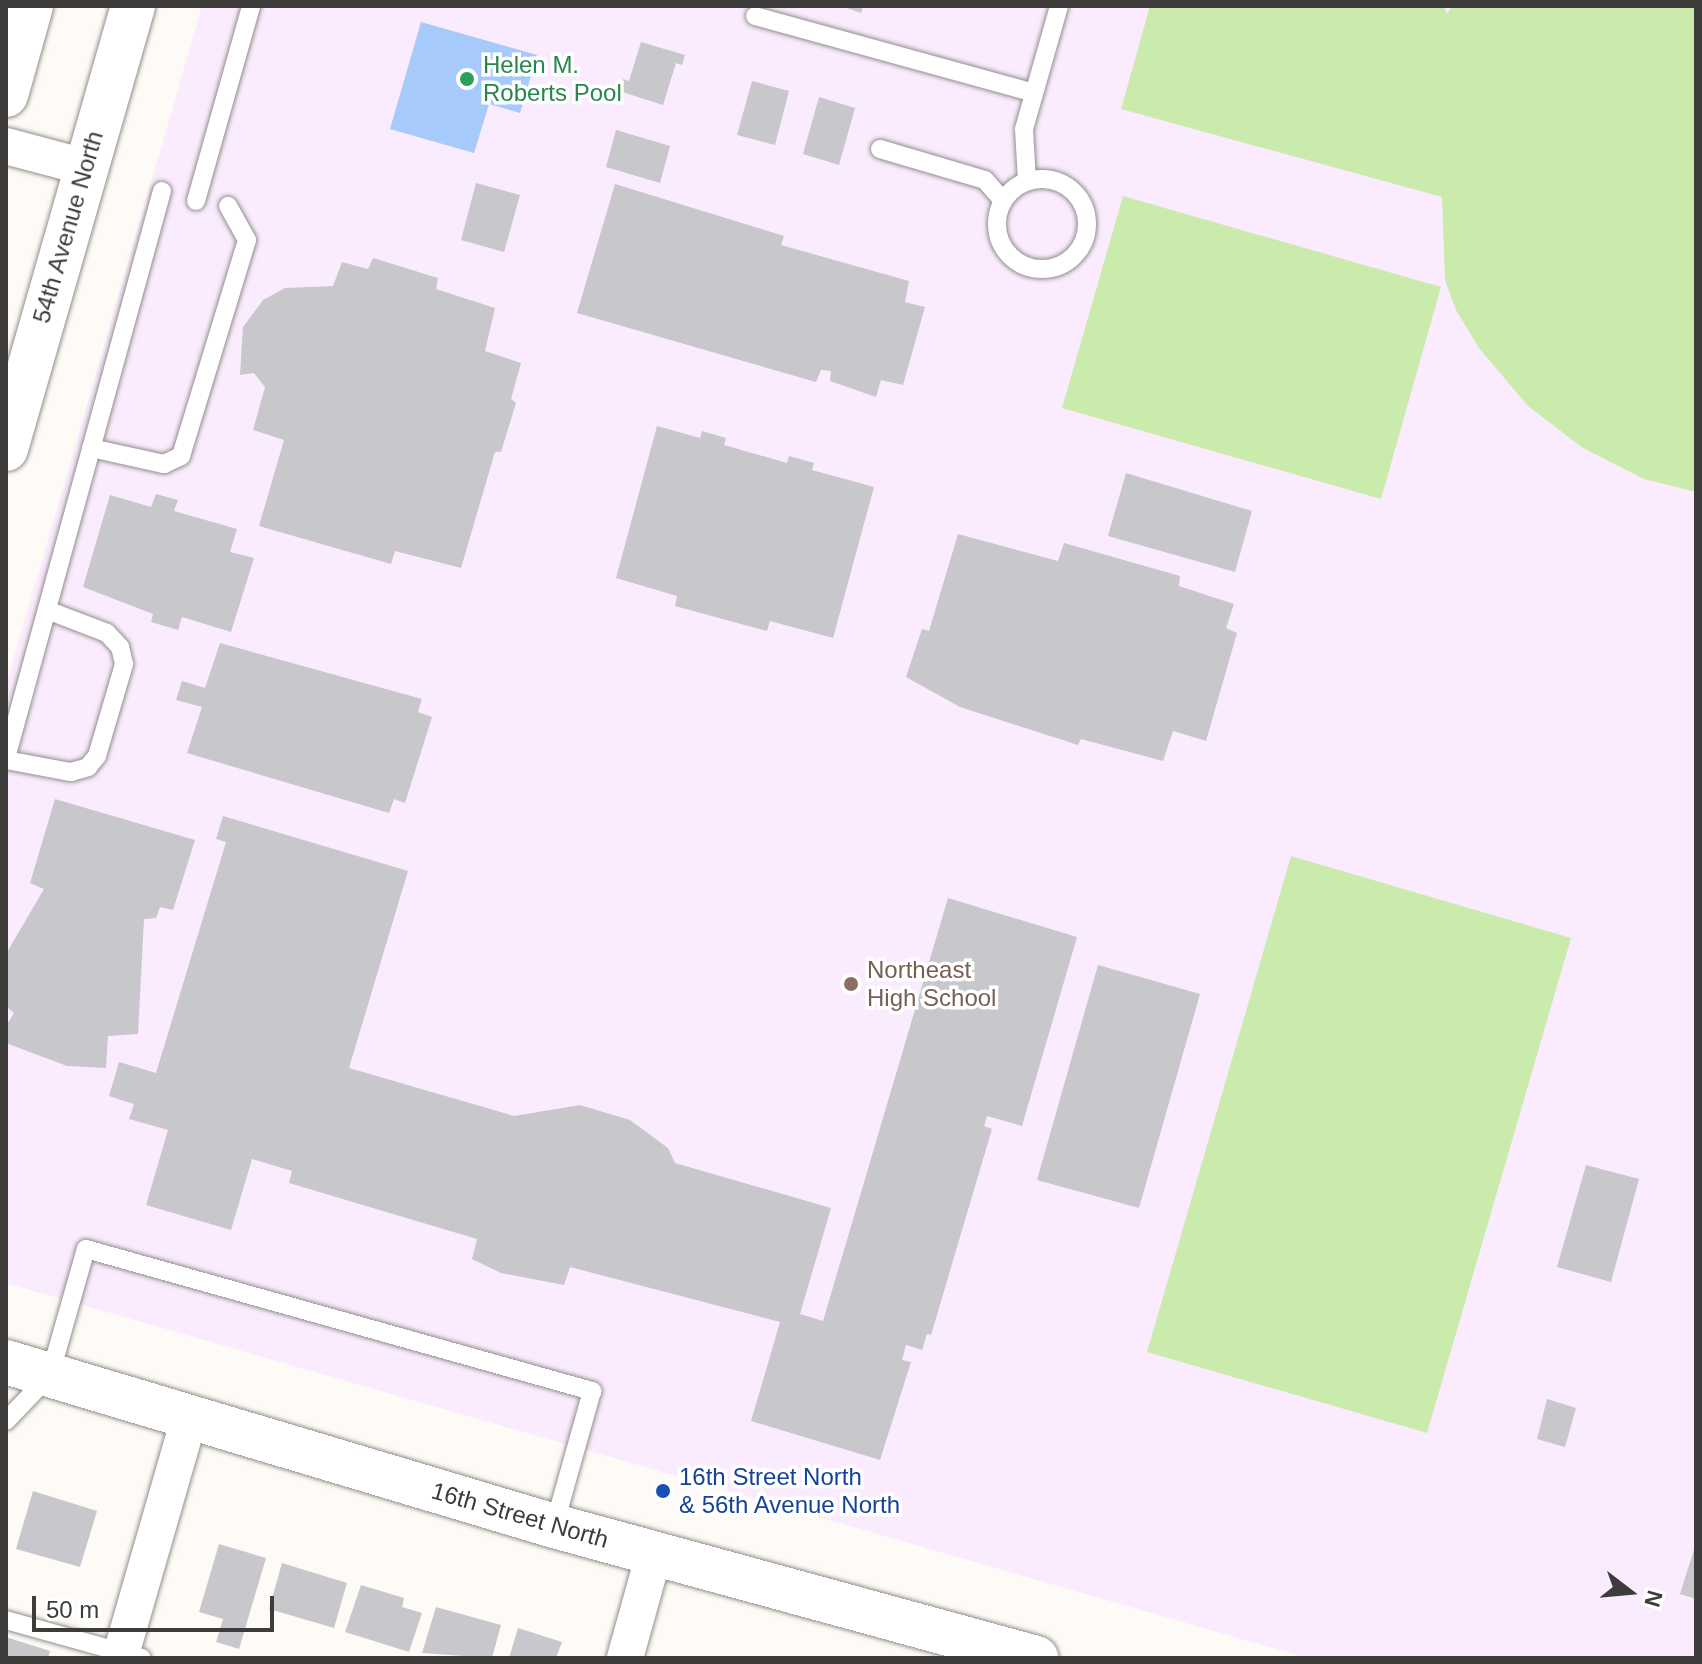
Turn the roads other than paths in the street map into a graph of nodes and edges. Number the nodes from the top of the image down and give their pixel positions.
1 (133, 6) edge
2 (251, 6) edge
3 (1059, 6) edge
4 (755, 16) dead end
5 (20, 27) edge
6 (1034, 93) junction
7 (6, 95) edge
8 (6, 146) edge
9 (880, 149) dead end
10 (85, 167) junction
11 (1027, 181) junction
12 (162, 191) dead end
13 (196, 201) dead end
14 (1003, 201) junction
15 (228, 206) dead end
16 (91, 448) junction
17 (6, 449) edge
18 (47, 610) junction
19 (6, 759) edge
20 (6, 1362) edge
21 (50, 1375) junction
22 (190, 1416) junction
23 (6, 1421) edge
24 (554, 1526) junction
25 (654, 1554) junction
26 (6, 1620) edge
27 (128, 1656) edge
28 (625, 1658) edge
29 (1036, 1658) edge

1 - 10 street, 54th Avenue North
2 - 13 lane
3 - 6 lane
4 - 6 lane
5 - 7 street
6 - 11 lane
8 - 10 street
9 - 14 lane
10 - 17 street, 54th Avenue North
11 - 14 lane
11 - 14 lane
12 - 16 lane
15 - 16 lane
16 - 18 lane
18 - 19 lane
18 - 19 lane
20 - 21 street, 16th Street North
21 - 22 street, 16th Street North
21 - 23 lane
21 - 24 lane
22 - 24 street, 16th Street North
22 - 27 street
24 - 25 street, 16th Street North
25 - 28 street
25 - 29 street, 16th Street North
26 - 27 lane

